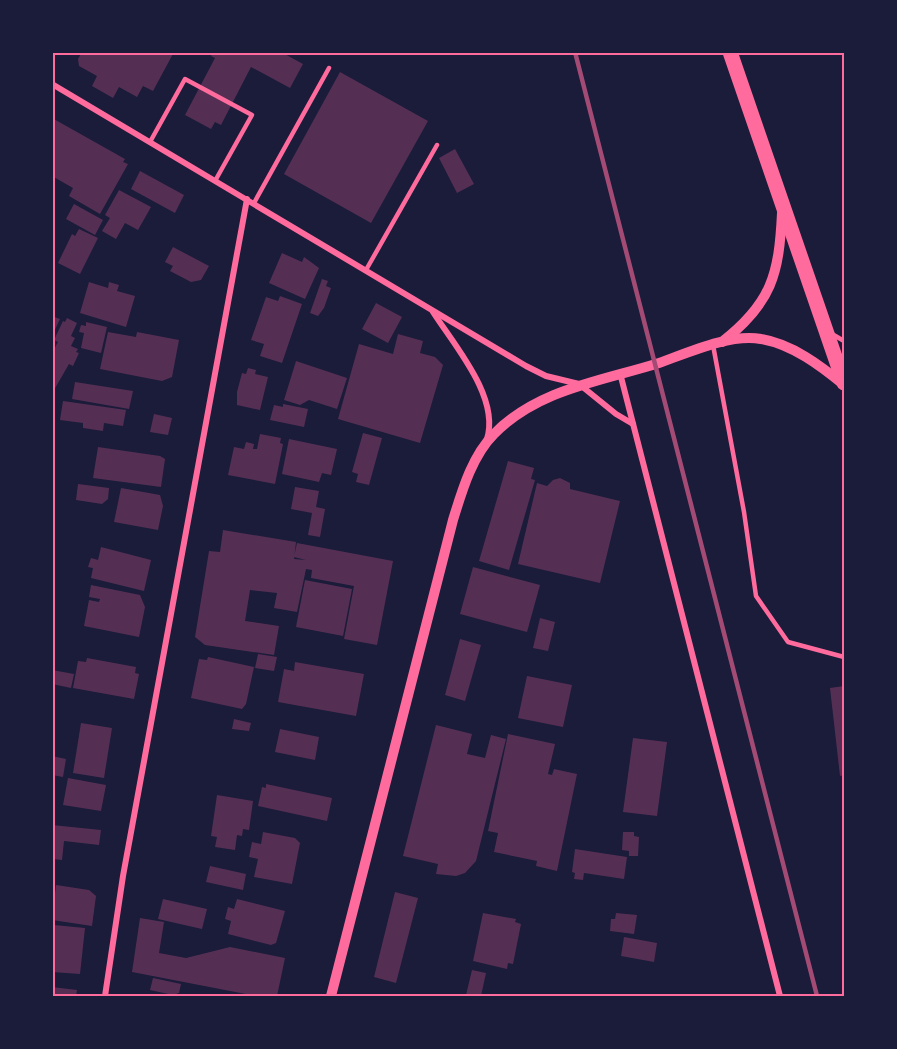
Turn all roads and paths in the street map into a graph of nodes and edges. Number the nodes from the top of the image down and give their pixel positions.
1 (730, 52) edge
2 (329, 68) dead end
3 (52, 84) edge
4 (150, 142) junction
5 (437, 145) dead end
6 (215, 181) junction
7 (250, 201) junction
8 (783, 204) junction
9 (366, 270) junction
10 (432, 311) junction
11 (828, 332) junction
12 (844, 341) edge
13 (717, 343) junction
14 (620, 373) junction
15 (579, 384) junction
16 (844, 384) edge
17 (633, 424) junction
18 (485, 446) junction
19 (844, 657) edge
20 (105, 996) edge
21 (331, 996) edge
22 (780, 996) edge

1 - 8 main road
2 - 7 lane
3 - 4 street
4 - 6 street
4 - 6 lane
5 - 9 lane
6 - 7 street
7 - 9 street
7 - 20 street
8 - 11 main road
8 - 13 street
9 - 10 street
10 - 15 street
10 - 18 street
11 - 12 lane
11 - 16 main road
13 - 14 street
13 - 16 street
13 - 19 lane
14 - 15 street
14 - 17 street
15 - 17 street
15 - 18 street
17 - 22 street
18 - 21 street

